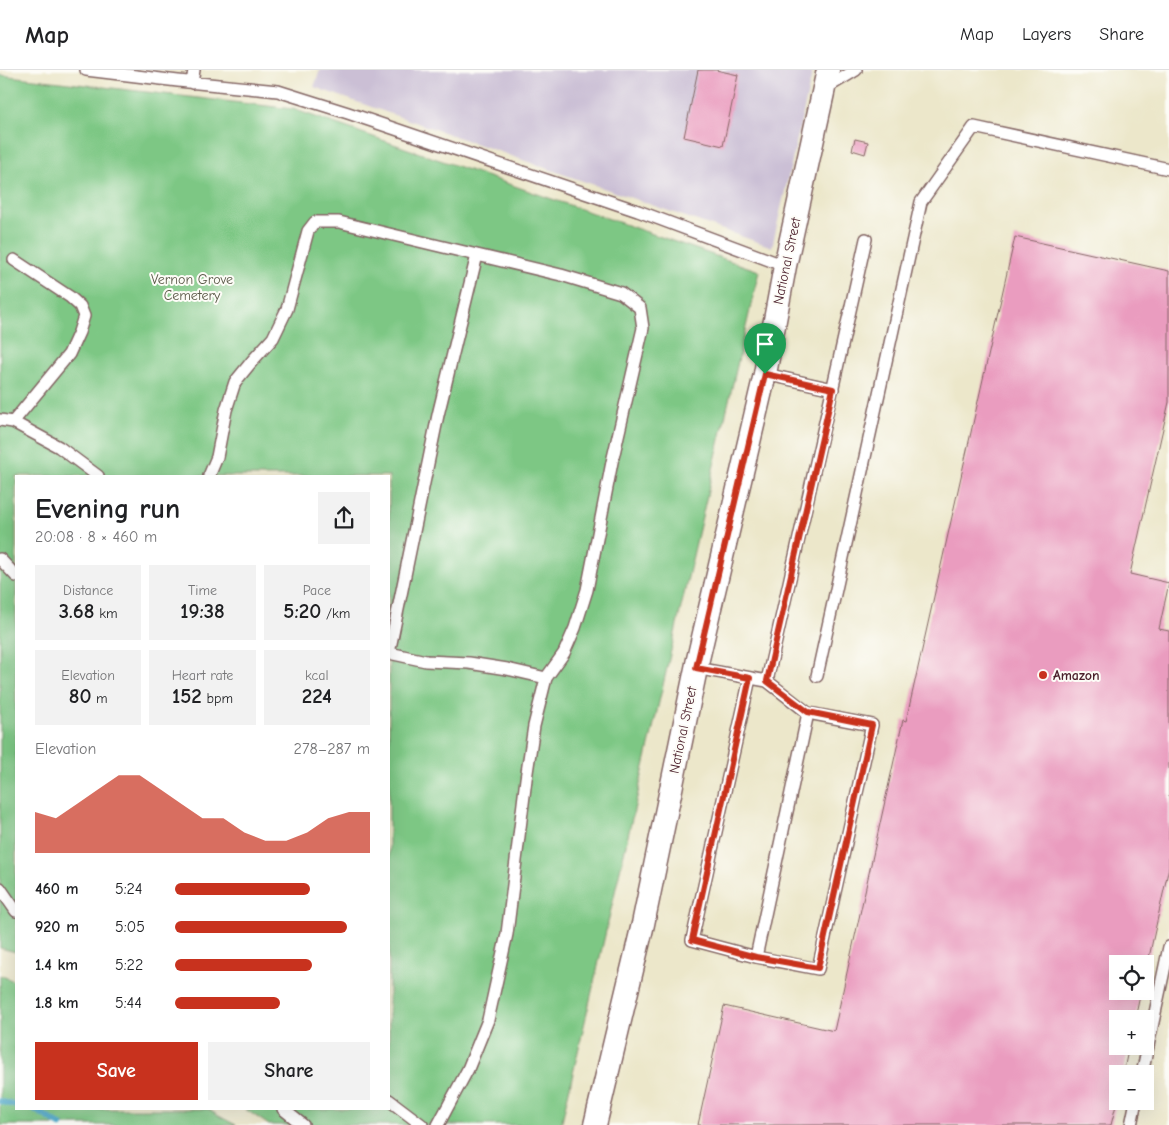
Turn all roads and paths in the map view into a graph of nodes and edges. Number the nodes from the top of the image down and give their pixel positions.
1 (86, 70) edge
2 (194, 70) edge
3 (856, 70) edge
4 (826, 79) edge
5 (192, 83) junction
6 (1169, 170) edge
7 (866, 239) dead end
8 (477, 255) junction
9 (14, 260) dead end
10 (785, 266) junction
11 (765, 374) junction
12 (833, 389) junction
13 (0, 420) edge
14 (13, 422) junction
15 (97, 475) edge
16 (209, 475) edge
17 (0, 559) edge
18 (15, 575) edge
19 (390, 648) edge
20 (390, 653) edge
21 (696, 668) junction
22 (817, 676) dead end
23 (546, 678) junction
24 (750, 678) junction
25 (767, 681) junction
26 (808, 712) junction
27 (0, 888) edge
28 (15, 910) edge
29 (1169, 947) edge
30 (756, 957) junction
31 (1144, 1065) edge
32 (390, 1101) edge
33 (284, 1110) edge
34 (1134, 1110) edge
35 (303, 1125) edge
36 (422, 1125) edge
37 (438, 1125) edge
38 (595, 1125) edge
39 (1131, 1125) edge

1 - 5 lane
2 - 5 lane
3 - 4 lane
4 - 10 street, National Street
5 - 10 lane
6 - 22 lane
7 - 12 lane
8 - 16 lane
8 - 19 lane
8 - 23 lane
9 - 14 lane
10 - 11 street, National Street
11 - 12 lane
11 - 21 street, National Street
12 - 25 lane
13 - 14 lane
14 - 15 lane
17 - 18 lane
20 - 23 lane
21 - 24 lane
21 - 38 street, National Street
23 - 37 lane
24 - 25 lane
24 - 30 lane
25 - 26 lane
26 - 30 lane
26 - 30 lane
27 - 28 lane
29 - 31 lane
32 - 36 lane
33 - 35 lane
34 - 39 lane

